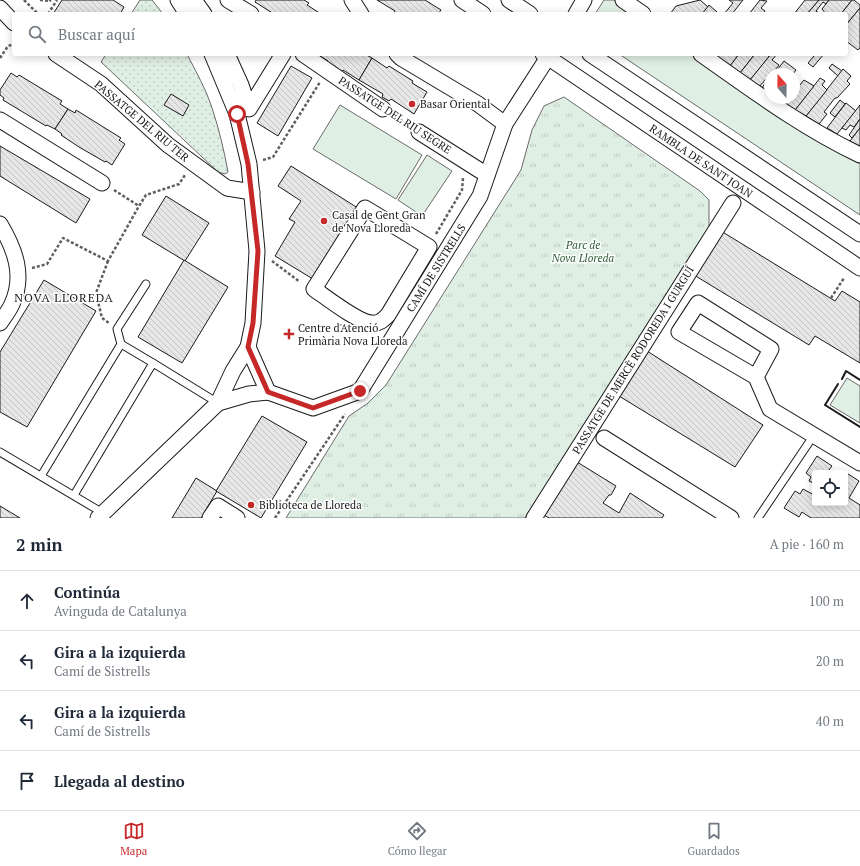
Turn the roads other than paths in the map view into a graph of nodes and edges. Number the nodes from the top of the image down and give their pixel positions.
1 (178, 0) edge
2 (194, 0) edge
3 (228, 0) edge
4 (239, 0) edge
5 (352, 0) edge
6 (462, 0) edge
7 (510, 0) edge
8 (584, 0) edge
9 (624, 0) edge
10 (0, 8) edge
11 (186, 12) edge
12 (203, 12) edge
13 (248, 12) edge
14 (259, 12) edge
15 (360, 12) edge
16 (480, 12) edge
17 (527, 12) edge
18 (577, 12) edge
19 (641, 12) edge
20 (12, 21) edge
21 (59, 56) edge
22 (213, 56) edge
23 (228, 56) edge
24 (282, 56) edge
25 (306, 56) edge
26 (399, 56) edge
27 (546, 56) edge
28 (548, 56) edge
29 (593, 56) edge
30 (704, 56) edge
31 (383, 109) road end
32 (0, 120) edge
33 (506, 124) junction
34 (419, 132) road end
35 (860, 155) edge
36 (487, 175) junction
37 (102, 183) road end
38 (252, 192) junction
39 (733, 202) dead end
40 (365, 208) joint
41 (0, 224) edge
42 (860, 234) edge
43 (5, 240) edge
44 (860, 268) edge
45 (146, 284) dead end
46 (0, 323) edge
47 (121, 344) junction
48 (248, 347) junction
49 (153, 363) junction
50 (756, 378) junction
51 (268, 392) junction
52 (218, 403) junction
53 (814, 435) junction
54 (604, 438) dead end
55 (0, 452) edge
56 (860, 463) edge
57 (40, 476) junction
58 (74, 495) junction
59 (101, 515) edge
60 (210, 518) edge
61 (237, 518) edge
62 (534, 518) edge
63 (731, 518) edge
64 (758, 518) edge

1 - 11 street
2 - 12 street
3 - 13 street
4 - 14 street
5 - 15 street
6 - 16 street
7 - 17 street
8 - 18 street
9 - 19 street
10 - 20 street
21 - 38 street, PASSATGE DEL RIU TER
22 - 38 street
23 - 24 street
25 - 31 street, PASSATGE DEL RIU SEGRE
26 - 33 street
27 - 33 street, CAMÍ DE SISTRELLS
28 - 44 street, RAMBLA DE SANT JOAN
29 - 42 street
30 - 35 street
32 - 37 street
33 - 36 street, CAMÍ DE SISTRELLS
34 - 36 street, PASSATGE DEL RIU SEGRE
36 - 51 street, CAMÍ DE SISTRELLS
38 - 48 street
39 - 62 street, PASSATGE DE MERCÈ RODOREDA I GURGUÍ
40 - 40 street
41 - 43 street
43 - 46 street
45 - 47 lane
47 - 49 lane
47 - 57 lane
48 - 51 street
48 - 52 street
49 - 52 lane
49 - 58 lane
50 - 50 street
50 - 53 street
51 - 52 street
52 - 59 street
53 - 56 street
53 - 64 lane
54 - 63 street
55 - 57 lane
57 - 58 lane
58 - 59 lane
60 - 61 street

